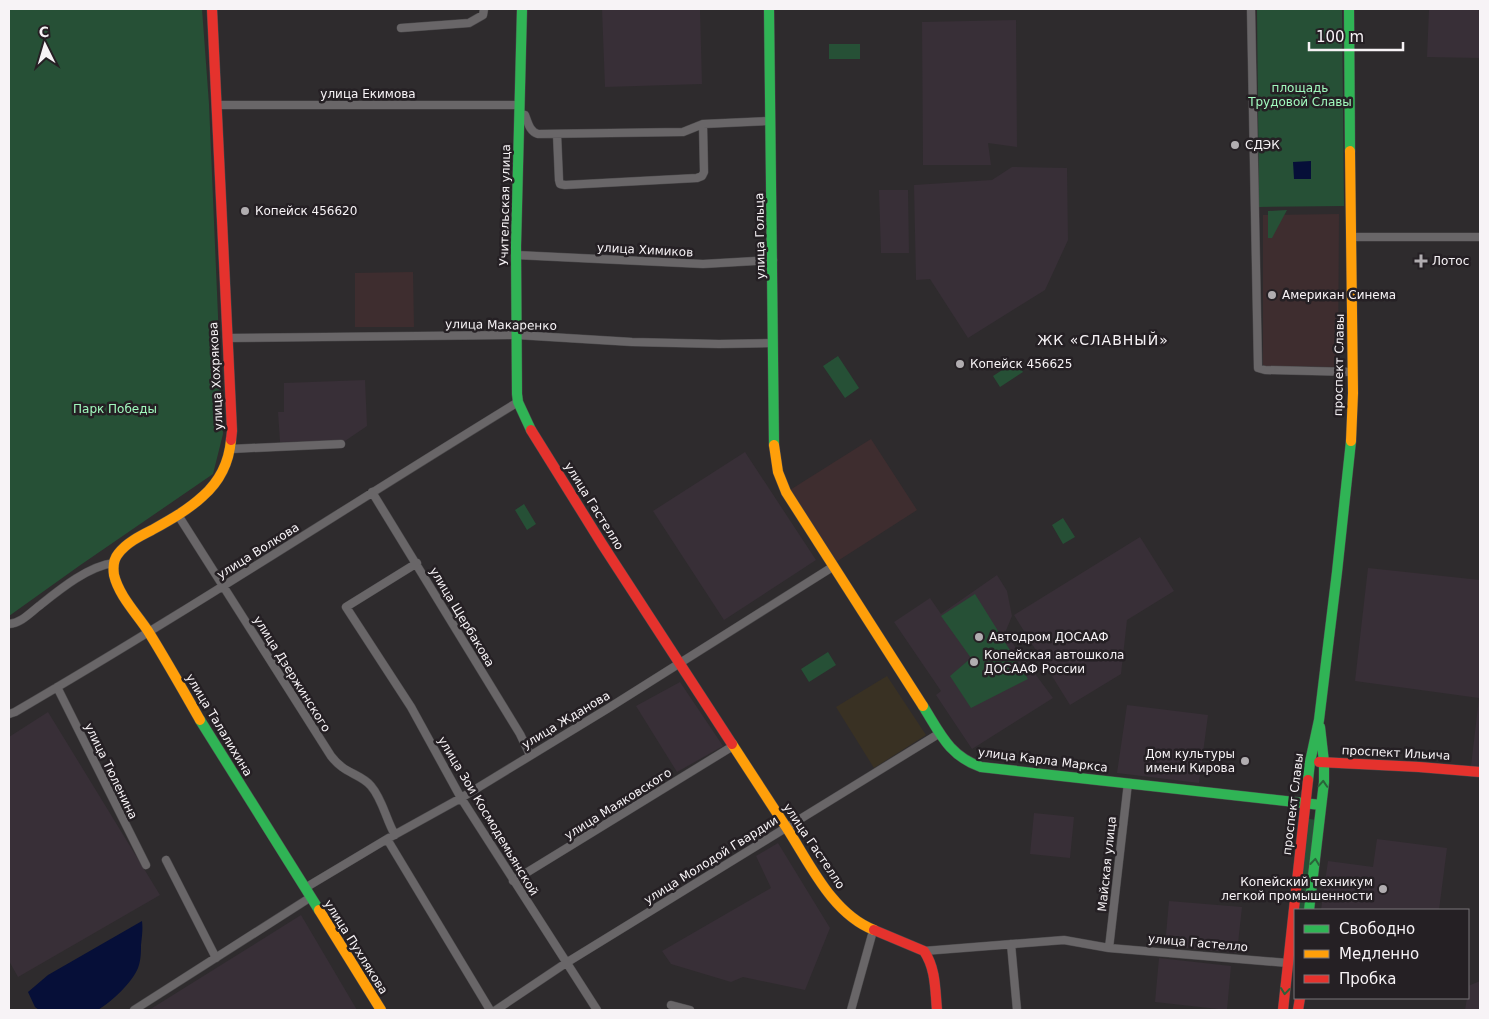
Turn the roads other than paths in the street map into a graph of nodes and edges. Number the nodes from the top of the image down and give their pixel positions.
1 (212, 9) edge
2 (484, 9) edge
3 (522, 9) edge
4 (769, 9) edge
5 (1251, 9) edge
6 (1349, 9) edge
7 (401, 28) dead end
8 (216, 106) junction
9 (519, 109) junction
10 (770, 121) junction
11 (703, 124) junction
12 (557, 134) junction
13 (1352, 237) junction
14 (1480, 237) edge
15 (516, 255) junction
16 (773, 260) junction
17 (517, 335) junction
18 (227, 338) junction
19 (774, 343) junction
20 (1353, 372) junction
21 (518, 402) junction
22 (341, 444) dead end
23 (231, 448) junction
24 (776, 464) joint
25 (372, 492) junction
26 (178, 515) junction
27 (114, 563) junction
28 (417, 564) junction
29 (834, 566) junction
30 (223, 586) junction
31 (9, 624) edge
32 (148, 632) junction
33 (680, 663) junction
34 (57, 688) junction
35 (9, 714) edge
36 (1319, 720) junction
37 (940, 733) junction
38 (734, 746) junction
39 (530, 755) junction
40 (1310, 762) junction
41 (1324, 762) junction
42 (1480, 772) edge
43 (1128, 783) junction
44 (461, 798) junction
45 (1305, 804) junction
46 (1321, 805) junction
47 (786, 828) junction
48 (394, 835) junction
49 (387, 839) junction
50 (166, 860) dead end
51 (146, 866) dead end
52 (513, 881) junction
53 (305, 888) junction
54 (311, 897) junction
55 (1294, 909) edge
56 (1309, 909) edge
57 (1294, 912) edge
58 (873, 931) junction
59 (1011, 944) junction
60 (1109, 948) junction
61 (924, 951) junction
62 (216, 958) junction
63 (566, 963) junction
64 (1292, 964) edge
65 (671, 1005) dead end
66 (134, 1010) edge
67 (381, 1010) edge
68 (490, 1010) edge
69 (496, 1010) edge
70 (597, 1010) edge
71 (690, 1010) edge
72 (851, 1010) edge
73 (937, 1010) edge
74 (1017, 1010) edge
75 (1283, 1010) edge

1 - 8 street, улица Хохрякова
2 - 7 street
3 - 9 street, Учительская улица
4 - 10 street, улица Гольца
5 - 20 street
6 - 13 street, проспект Славы
8 - 9 street, улица Екимова
8 - 18 street, улица Хохрякова
9 - 12 street
9 - 15 street, Учительская улица
10 - 11 street
10 - 16 street, улица Гольца
11 - 12 street
11 - 12 street
13 - 14 street
13 - 20 street, проспект Славы
15 - 16 street, улица Химиков
15 - 17 street, Учительская улица
16 - 19 street, улица Гольца
17 - 18 street, улица Макаренко
17 - 19 street, улица Макаренко
17 - 21 street, Учительская улица
18 - 23 street, улица Хохрякова
19 - 24 street, улица Гольца
20 - 36 street, проспект Славы
21 - 25 street, улица Волкова
21 - 33 street, улица Гастелло
22 - 23 street
23 - 26 street, улица Хохрякова
24 - 29 street, улица Карла Маркса
25 - 28 street, улица Щербакова
25 - 30 street, улица Волкова
26 - 27 street, улица Хохрякова
26 - 30 street, улица Дзержинского
27 - 31 street
27 - 32 street, улица Талалихина
28 - 39 street, улица Щербакова
28 - 44 street, улица Зои Космодемьянской
29 - 33 street, улица Жданова
29 - 37 street, улица Карла Маркса
30 - 32 street, улица Волкова
30 - 48 street, улица Дзержинского
32 - 34 street, улица Волкова
32 - 53 street, улица Талалихина
33 - 38 street, улица Гастелло
33 - 39 street, улица Жданова
34 - 35 street, улица Волкова
34 - 51 street, улица Тюленина
36 - 40 street, проспект Славы
36 - 41 street, проспект Славы
37 - 43 street, улица Карла Маркса
37 - 47 street, улица Молодой Гвардии
38 - 47 street, улица Гастелло
38 - 52 street, улица Маяковского
39 - 44 street, улица Жданова
40 - 41 street, проспект Ильича
40 - 45 street, проспект Славы
41 - 42 street, проспект Ильича
46 -> 41 street, проспект Славы
43 - 45 street, улица Карла Маркса
43 - 60 street, Майская улица
44 - 48 street, улица Жданова
44 - 52 street, улица Зои Космодемьянской
45 - 46 street, улица Карла Маркса
45 - 55 street, проспект Славы
56 -> 46 street, проспект Славы
47 - 58 street, улица Гастелло
47 - 63 street, улица Молодой Гвардии
48 - 49 street, улица Жданова
49 - 53 street, улица Жданова
49 - 68 street
50 - 62 street
52 - 63 street, улица Зои Космодемьянской
53 - 54 street, улица Талалихина
54 - 62 street
54 - 67 street, улица Пухлякова
57 - 64 street, проспект Славы
58 - 61 street, улица Гастелло
58 - 72 street
59 - 60 street, улица Гастелло
59 - 61 street, улица Гастелло
59 - 74 street
60 - 64 street, улица Гастелло
61 - 73 street
62 - 66 street
63 - 69 street, улица Молодой Гвардии
63 - 70 street, улица Зои Космодемьянской
64 -> 75 street, проспект Славы
65 - 71 street

